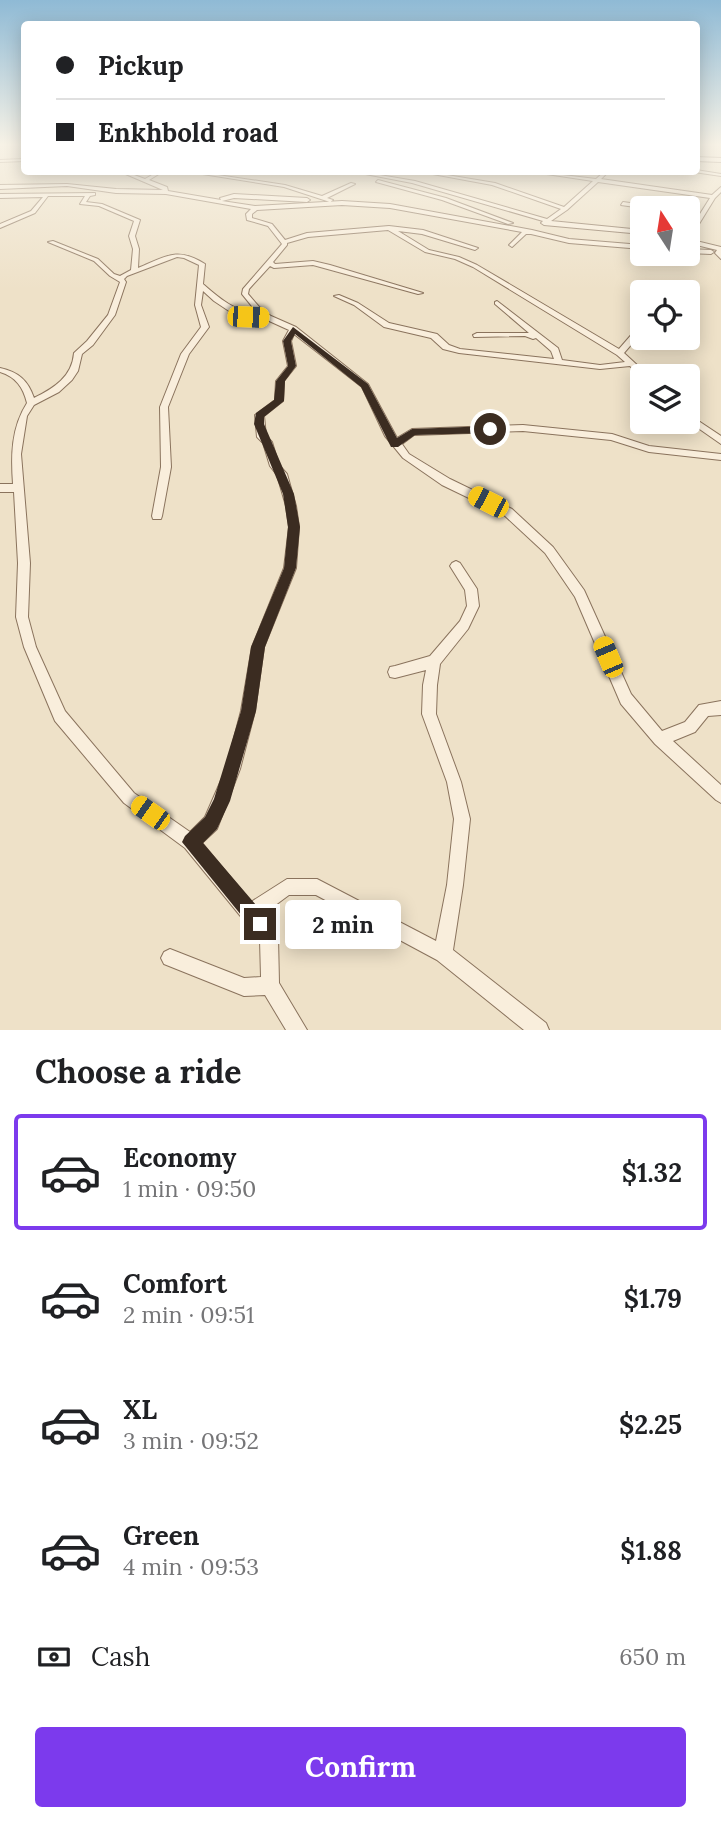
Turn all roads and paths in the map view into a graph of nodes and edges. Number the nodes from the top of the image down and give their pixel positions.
1 (102, 193) edge
2 (173, 193) edge
3 (307, 193) edge
4 (333, 193) edge
5 (421, 193) edge
6 (452, 193) edge
7 (519, 193) edge
8 (579, 193) edge
9 (686, 193) edge
10 (717, 193) edge
11 (47, 195) junction
12 (88, 195) junction
13 (0, 196) edge
14 (713, 197) junction
15 (322, 198) junction
16 (217, 200) junction
17 (342, 203) junction
18 (623, 204) dead end
19 (630, 205) edge
20 (709, 205) junction
21 (721, 206) edge
22 (255, 208) junction
23 (565, 209) junction
24 (700, 218) edge
25 (547, 221) junction
26 (0, 226) edge
27 (389, 228) junction
28 (630, 231) edge
29 (532, 232) junction
30 (51, 242) dead end
31 (284, 242) junction
32 (700, 243) edge
33 (512, 244) dead end
34 (630, 246) edge
35 (475, 248) dead end
36 (700, 252) edge
37 (720, 254) edge
38 (269, 262) junction
39 (134, 272) junction
40 (121, 279) junction
41 (202, 286) junction
42 (421, 293) dead end
43 (337, 296) dead end
44 (497, 303) dead end
45 (268, 318) junction
46 (293, 329) junction
47 (477, 335) dead end
48 (539, 339) junction
49 (630, 342) edge
50 (620, 353) junction
51 (558, 361) junction
52 (630, 364) joint
53 (0, 370) edge
54 (32, 402) junction
55 (700, 426) edge
56 (721, 441) edge
57 (395, 444) junction
58 (721, 457) edge
59 (0, 488) edge
60 (19, 488) junction
61 (157, 516) dead end
62 (456, 566) dead end
63 (435, 661) junction
64 (395, 672) dead end
65 (721, 708) edge
66 (660, 739) junction
67 (721, 795) edge
68 (191, 842) junction
69 (251, 912) junction
70 (443, 954) junction
71 (170, 958) dead end
72 (270, 985) junction
73 (298, 1030) edge
74 (539, 1030) edge

1 - 12 street
2 - 16 street
3 - 15 street
4 - 15 street
5 - 29 street
6 - 25 street
7 - 23 street
8 - 23 street
9 - 14 street
10 - 14 street
11 - 12 street
11 - 13 street
11 - 26 street
12 - 39 street
14 - 20 street
15 - 17 street
16 - 17 street
16 - 22 street
17 - 22 street
17 - 29 street
18 - 19 street
20 - 21 street
20 - 24 street
22 - 31 street
23 - 25 street
25 - 28 street
25 - 29 street
27 - 31 street
27 - 35 street
27 - 50 street
29 - 33 street
29 - 34 street
30 - 40 street
31 - 38 street
32 - 37 street
36 - 37 street
38 - 42 street
38 - 45 street
39 - 40 street
39 - 41 street
40 - 54 street
41 - 45 street
41 - 61 street
43 - 51 street
44 - 48 street
45 - 46 street
46 - 57 street
46 - 68 street
47 - 48 street
48 - 51 street
49 - 50 street
50 - 52 street
51 - 52 street
53 - 54 street
54 - 60 street
55 - 56 street
57 - 58 street
57 - 66 street
59 - 60 street
60 - 68 street
62 - 63 street
63 - 64 street
63 - 70 street
65 - 66 street
66 - 67 street
68 - 69 street
69 - 70 street
69 - 72 street
70 - 74 street
71 - 72 street
72 - 73 street

